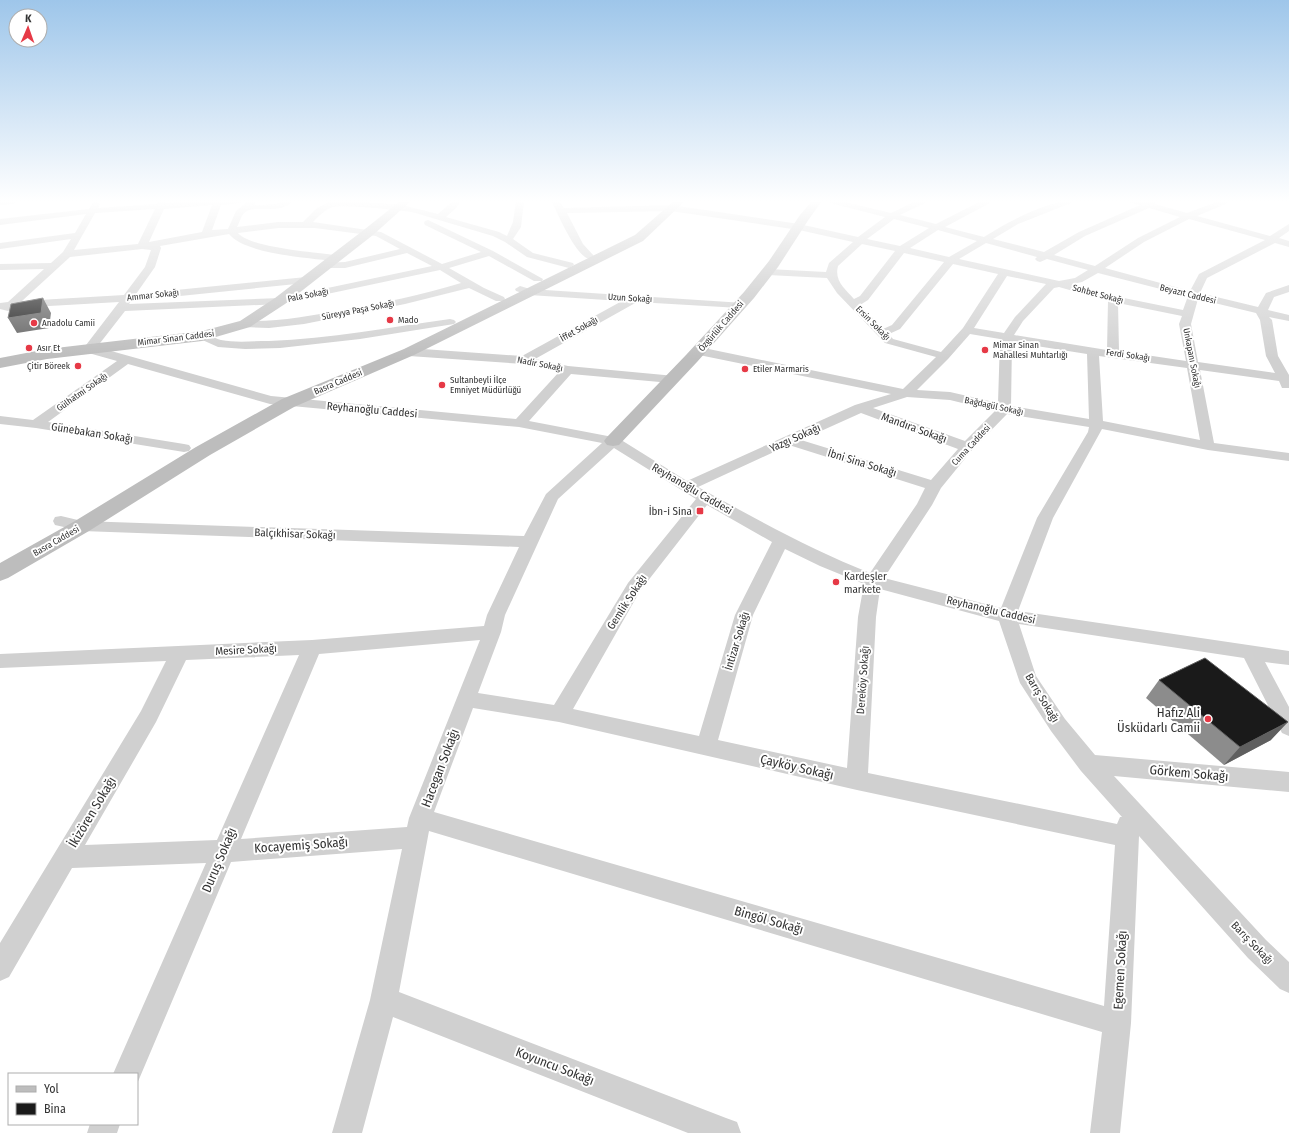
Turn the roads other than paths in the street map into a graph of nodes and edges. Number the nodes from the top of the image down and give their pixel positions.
1 (67, 254) edge
2 (154, 254) edge
3 (293, 254) edge
4 (340, 254) edge
5 (392, 254) edge
6 (417, 254) edge
7 (487, 254) edge
8 (492, 254) edge
9 (528, 254) edge
10 (593, 254) edge
11 (605, 254) edge
12 (780, 254) edge
13 (845, 254) edge
14 (898, 254) edge
15 (924, 254) edge
16 (962, 254) edge
17 (1041, 254) edge
18 (1120, 254) edge
19 (1246, 254) edge
20 (1045, 255) junction
21 (589, 256) joint
22 (951, 260) junction
23 (329, 262) junction
24 (569, 265) junction
25 (54, 266) junction
26 (441, 266) junction
27 (0, 267) edge
28 (1097, 269) junction
29 (768, 272) junction
30 (1004, 272) junction
31 (830, 275) junction
32 (1022, 275) junction
33 (42, 276) junction
34 (21, 277) dead end
35 (538, 279) junction
36 (306, 280) junction
37 (470, 284) junction
38 (1059, 284) junction
39 (1289, 288) edge
40 (525, 291) junction
41 (1270, 295) junction
42 (1193, 296) junction
43 (129, 298) junction
44 (634, 298) junction
45 (500, 299) junction
46 (1113, 299) junction
47 (280, 301) junction
48 (1289, 302) edge
49 (853, 304) junction
50 (740, 305) junction
51 (5, 306) edge
52 (122, 308) junction
53 (1261, 312) junction
54 (0, 314) edge
55 (1187, 314) junction
56 (1289, 318) edge
57 (450, 322) junction
58 (245, 324) junction
59 (967, 330) junction
60 (880, 333) junction
61 (202, 336) junction
62 (1006, 338) junction
63 (89, 349) junction
64 (1093, 350) junction
65 (699, 351) junction
66 (409, 352) junction
67 (1113, 353) junction
68 (944, 356) junction
69 (127, 359) junction
70 (524, 360) junction
71 (0, 363) edge
72 (1193, 365) junction
73 (568, 370) junction
74 (671, 379) junction
75 (1287, 382) edge
76 (906, 393) junction
77 (279, 402) junction
78 (860, 408) junction
79 (1004, 410) junction
80 (0, 420) edge
81 (519, 423) junction
82 (36, 424) junction
83 (1096, 424) junction
84 (613, 441) junction
85 (790, 441) junction
86 (1208, 446) junction
87 (967, 447) junction
88 (184, 448) junction
89 (1289, 457) edge
90 (934, 486) junction
91 (686, 487) junction
92 (705, 498) junction
93 (61, 521) junction
94 (82, 526) junction
95 (781, 540) junction
96 (530, 542) junction
97 (0, 556) edge
98 (0, 573) edge
99 (873, 581) junction
100 (1007, 616) junction
101 (492, 632) junction
102 (312, 647) junction
103 (179, 654) junction
104 (1251, 654) junction
105 (1289, 658) edge
106 (0, 661) edge
107 (467, 699) junction
108 (559, 714) junction
109 (1289, 727) edge
110 (706, 747) junction
111 (1089, 764) junction
112 (857, 780) junction
113 (1289, 782) edge
114 (1128, 807) junction
115 (418, 828) junction
116 (1128, 837) junction
117 (223, 851) junction
118 (66, 857) junction
119 (0, 968) edge
120 (1289, 980) edge
121 (384, 1000) junction
122 (1117, 1023) junction
123 (127, 1073) edge
124 (347, 1133) edge
125 (726, 1133) edge
126 (1104, 1133) edge

1 - 25 street
2 - 43 street
3 - 23 street
4 - 23 main road, Mimar Sinan Caddesi
5 - 23 street
6 - 26 street
7 - 26 street, Pala Sokağı
8 - 35 street
9 - 24 street
10 - 21 main road, Basra Caddesi
11 - 40 main road, Basra Caddesi
12 - 29 main road, Özgürlük Caddesi
13 - 31 street
14 - 49 street, Ersin Sokağı
15 - 22 street, Sohbet Sokağı
16 - 22 street
17 - 20 street, Beyazıt Caddesi
18 - 28 street
19 - 42 street, Unkapanı Sokağı
20 - 28 street, Beyazıt Caddesi
20 - 32 street
21 - 24 main road, Basra Caddesi
22 - 30 street, Sohbet Sokağı
22 - 60 street
23 - 36 main road, Mimar Sinan Caddesi
24 - 35 main road, Basra Caddesi
25 - 27 street
25 - 33 street
26 - 37 street
26 - 47 street, Pala Sokağı
28 - 38 street
28 - 42 street, Beyazıt Caddesi
29 - 31 street
29 - 50 main road, Özgürlük Caddesi
30 - 32 street, Sohbet Sokağı
30 - 59 street
31 - 49 street
32 - 38 street, Sohbet Sokağı
33 - 34 street
33 - 51 street
35 - 40 main road, Basra Caddesi
36 - 43 street, Ammar Sokağı
36 - 47 main road, Mimar Sinan Caddesi
37 - 45 street
37 - 58 street, Süreyya Paşa Sokağı
38 - 46 street, Sohbet Sokağı
38 - 62 street
39 - 41 street
40 - 44 street, Uzun Sokağı
40 - 45 main road, Basra Caddesi
40 - 66 main road, Basra Caddesi
41 - 48 street
41 - 53 street
42 - 53 street, Beyazıt Caddesi
42 - 55 street, Unkapanı Sokağı
43 - 51 street, Ammar Sokağı
43 - 52 street
44 - 50 street, Uzun Sokağı
44 - 70 street, İffet Sokağı
45 - 57 main road, Basra Caddesi
46 - 55 street, Sohbet Sokağı
46 - 67 street
47 - 52 street, Pala Sokağı
47 - 58 main road, Mimar Sinan Caddesi
49 - 60 street, Ersin Sokağı
50 - 65 main road, Özgürlük Caddesi
51 - 54 street
52 - 63 street
53 - 56 street, Beyazıt Caddesi
53 - 75 street
55 - 72 street, Unkapanı Sokağı
57 - 61 street
57 - 77 main road, Basra Caddesi
58 - 61 main road, Mimar Sinan Caddesi
59 - 62 street, Ferdi Sokağı
59 - 68 street
60 - 68 street, Ersin Sokağı
61 - 63 main road, Mimar Sinan Caddesi
62 - 64 street, Ferdi Sokağı
62 - 79 street
63 - 69 street, Reyhanoğlu Caddesi
63 - 71 main road, Mimar Sinan Caddesi
64 - 67 street, Ferdi Sokağı
64 - 83 street
65 - 74 main road, Özgürlük Caddesi
65 - 76 street, Bağdagül Sokağı
66 - 70 street, Nadir Sokağı
66 - 77 main road, Basra Caddesi
67 - 72 street, Ferdi Sokağı
68 - 76 street
69 - 77 street, Reyhanoğlu Caddesi
69 - 82 street, Gülhatmi Sokağı
70 - 73 street, Nadir Sokağı
72 - 75 street, Ferdi Sokağı
72 - 86 street, Unkapanı Sokağı
73 - 74 street, Nadir Sokağı
73 - 81 street
74 - 84 main road, Özgürlük Caddesi
76 - 78 street, Yazgı Sokağı
76 - 79 street, Bağdagül Sokağı
77 - 81 street, Reyhanoğlu Caddesi
77 - 88 main road, Basra Caddesi
77 - 94 main road, Basra Caddesi
78 - 85 street, Yazgı Sokağı
78 - 87 street, Mandıra Sokağı
79 - 83 street, Bağdagül Sokağı
79 - 87 street, Cuma Caddesi
80 - 82 street, Günebakan Sokağı
81 - 84 street, Reyhanoğlu Caddesi
82 - 88 street, Günebakan Sokağı
83 - 86 street, Bağdagül Sokağı
83 - 100 street
84 - 91 street, Reyhanoğlu Caddesi
84 - 96 street, Hacegan Sokağı
85 - 90 street, İbni Sina Sokağı
85 - 91 street, Yazgı Sokağı
86 - 89 street, Bağdagül Sokağı
87 - 90 street, Cuma Caddesi
88 - 93 main road, Basra Caddesi
90 - 99 street, Cuma Caddesi
91 - 92 street, Reyhanoğlu Caddesi
92 - 95 street, Reyhanoğlu Caddesi
92 - 108 street, Gemlik Sokağı
93 - 94 street, Balçıkhisar Sokağı
93 - 97 main road, Basra Caddesi
94 - 96 street, Balçıkhisar Sokağı
94 - 98 main road, Basra Caddesi
95 - 99 street, Reyhanoğlu Caddesi
95 - 110 street, İntizar Sokağı
96 - 101 street, Hacegan Sokağı
99 - 100 street, Reyhanoğlu Caddesi
99 - 112 street, Dereköy Sokağı
100 - 104 street, Reyhanoğlu Caddesi
100 - 111 street, Barış Sokağı
101 - 102 street, Mesire Sokağı
101 - 107 street, Hacegan Sokağı
102 - 103 street, Mesire Sokağı
102 - 117 street, Duruş Sokağı
103 - 106 street, Mesire Sokağı
103 - 118 street, İkizören Sokağı
104 - 105 street, Reyhanoğlu Caddesi
104 - 109 street
107 - 108 street, Çayköy Sokağı
107 - 115 street, Hacegan Sokağı
108 - 110 street, Çayköy Sokağı
110 - 112 street, Çayköy Sokağı
111 - 113 street, Görkem Sokağı
111 - 114 street, Barış Sokağı
112 - 116 street, Çayköy Sokağı
114 - 116 street, Egemen Sokağı
114 - 120 street, Barış Sokağı
115 - 117 street, Kocayemiş Sokağı
115 - 121 street, Hacegan Sokağı
115 - 122 street, Bingöl Sokağı
116 - 122 street, Egemen Sokağı
117 - 118 street, Kocayemiş Sokağı
117 - 123 street, Duruş Sokağı
118 - 119 street, İkizören Sokağı
121 - 124 street, Hacegan Sokağı
121 - 125 street, Koyuncu Sokağı
122 - 126 street, Egemen Sokağı

